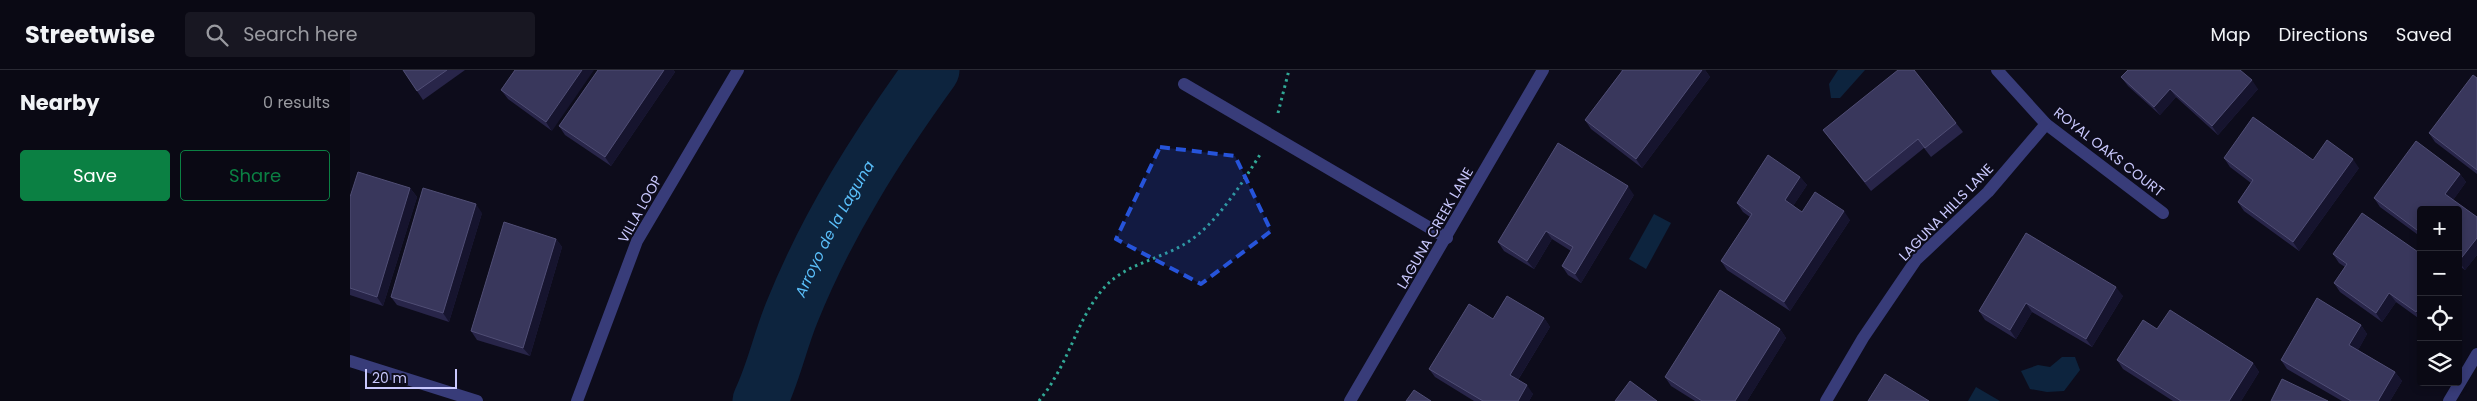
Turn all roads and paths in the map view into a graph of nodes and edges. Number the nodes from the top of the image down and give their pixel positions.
1 (738, 70) edge
2 (1289, 70) edge
3 (1543, 70) edge
4 (1997, 70) edge
5 (1184, 84) dead end
6 (2046, 124) junction
7 (1272, 135) junction
8 (2163, 213) dead end
9 (1447, 238) junction
10 (2477, 354) edge
11 (350, 361) edge
12 (477, 401) edge
13 (577, 401) edge
14 (1039, 401) edge
15 (1350, 401) edge
16 (1826, 401) edge
17 (2450, 401) edge

1 - 13 street, VILLA LOOP
2 - 7 path
3 - 9 street, LAGUNA CREEK LANE
4 - 6 street, ROYAL OAKS COURT
5 - 7 street
6 - 8 street, ROYAL OAKS COURT
6 - 16 street, LAGUNA HILLS LANE
7 - 9 street
7 - 14 path
9 - 15 street, LAGUNA CREEK LANE
10 - 17 street
11 - 12 street

